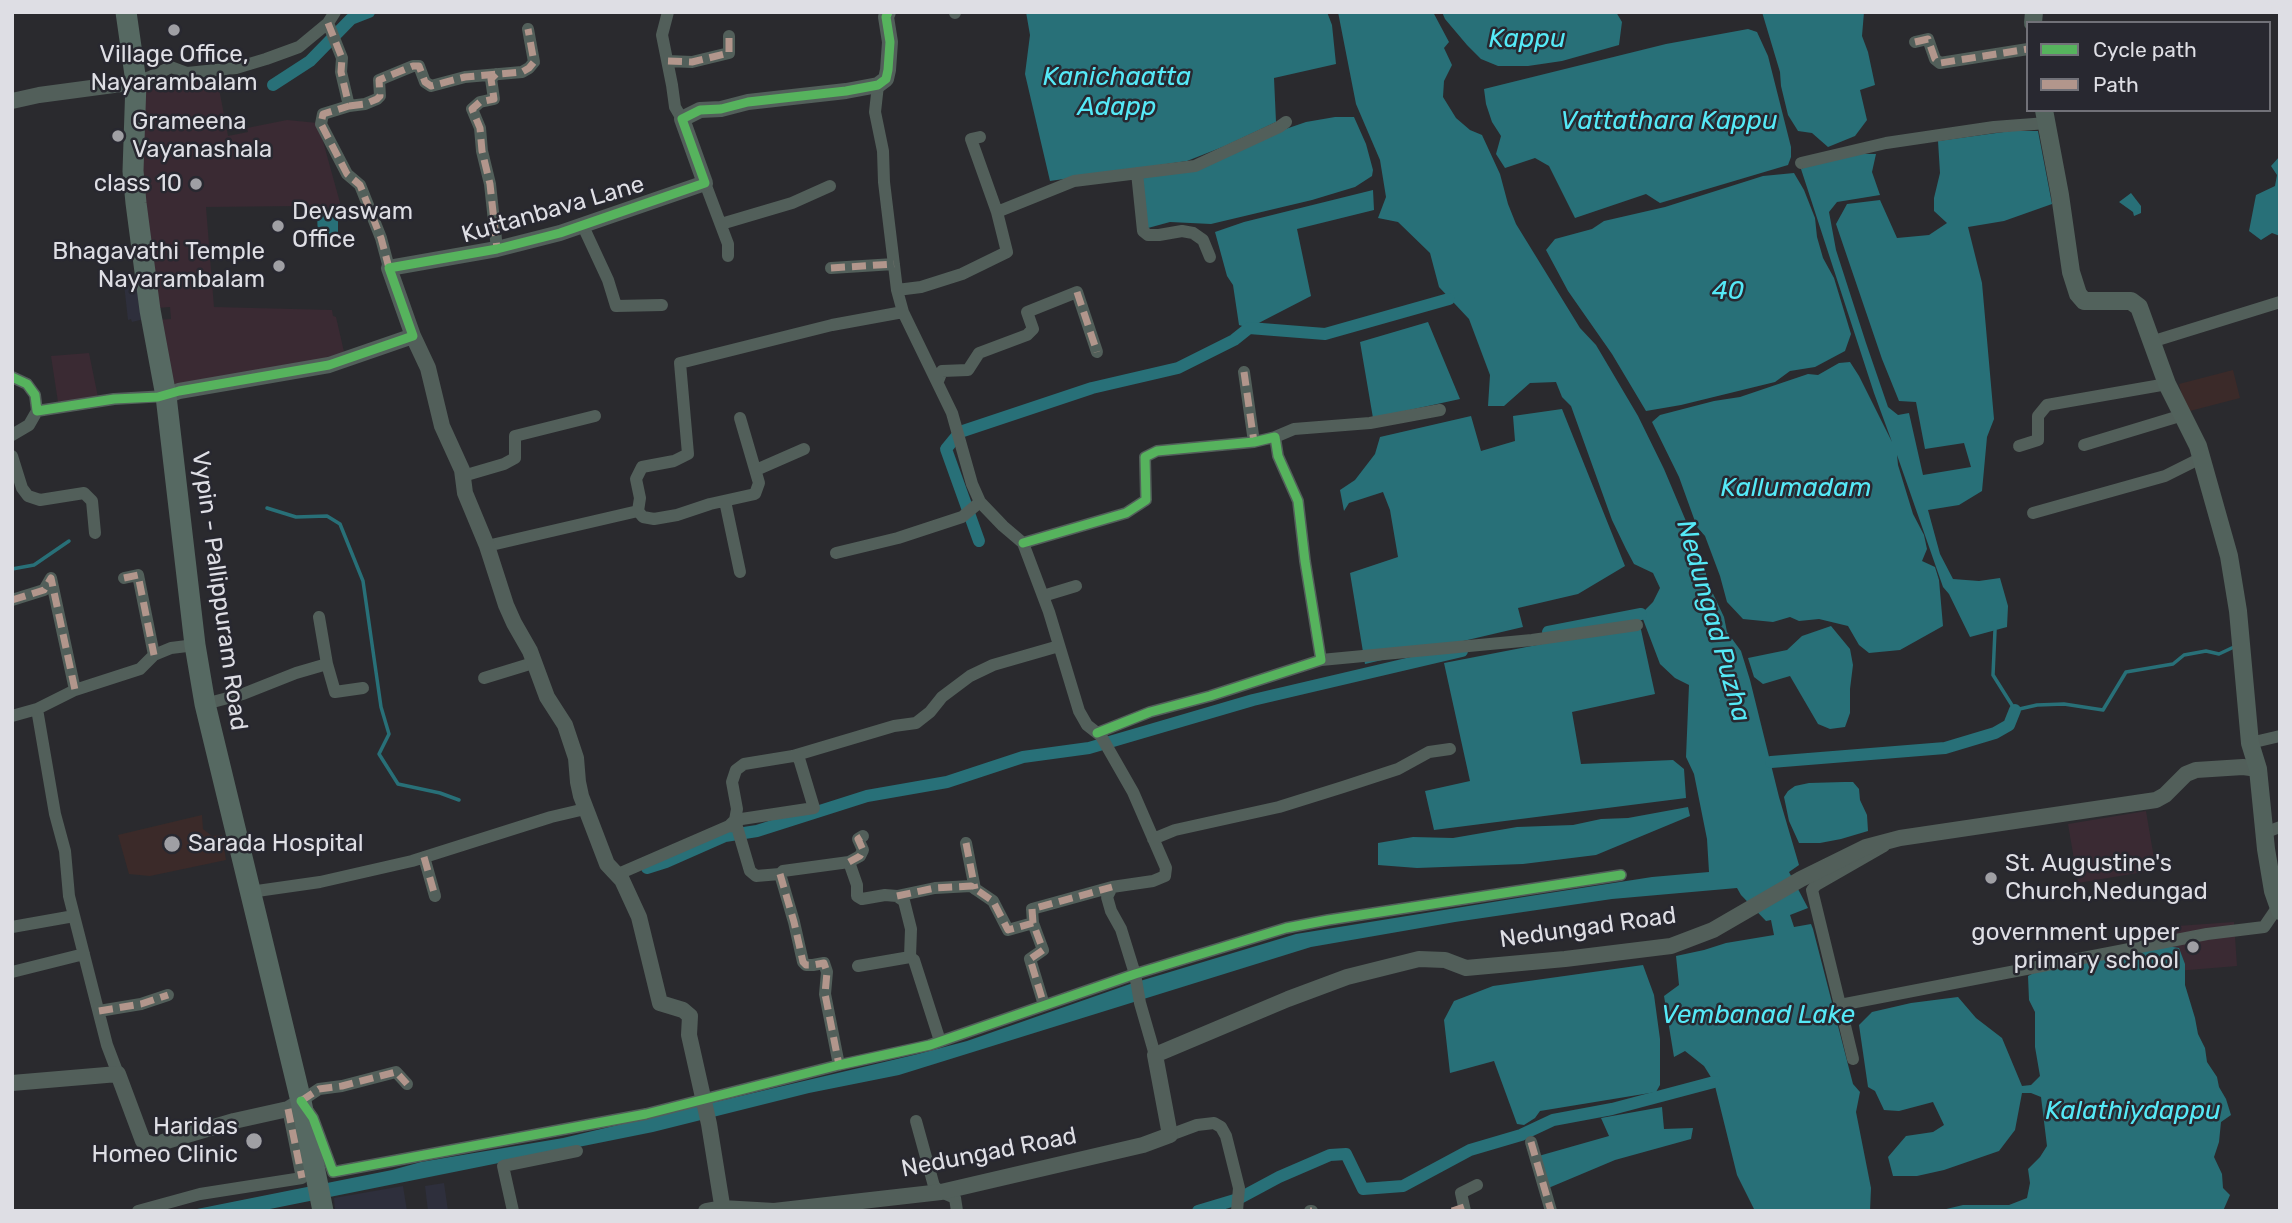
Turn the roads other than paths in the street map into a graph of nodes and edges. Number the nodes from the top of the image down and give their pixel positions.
1 (127, 12) edge
2 (668, 12) edge
3 (888, 12) edge
4 (331, 22) edge
5 (528, 29) dead end
6 (729, 36) dead end
7 (1915, 42) dead end
8 (2026, 49) edge
9 (668, 61) junction
10 (496, 74) junction
11 (136, 82) junction
12 (878, 85) junction
13 (12, 101) edge
14 (349, 106) junction
15 (2046, 117) edge
16 (682, 119) junction
17 (1286, 122) dead end
18 (980, 137) dead end
19 (1801, 163) dead end
20 (1137, 173) junction
21 (705, 183) junction
22 (830, 186) dead end
23 (997, 212) junction
24 (582, 224) junction
25 (720, 225) junction
26 (497, 250) junction
27 (728, 256) dead end
28 (1210, 257) dead end
29 (894, 264) junction
30 (389, 268) junction
31 (831, 268) dead end
32 (897, 290) junction
33 (2280, 302) edge
34 (662, 305) dead end
35 (903, 312) junction
36 (413, 336) junction
37 (2151, 342) junction
38 (1097, 352) dead end
39 (1244, 372) dead end
40 (12, 377) edge
41 (937, 381) junction
42 (2167, 384) junction
43 (166, 396) junction
44 (1440, 410) dead end
45 (37, 411) junction
46 (2183, 415) junction
47 (595, 416) dead end
48 (740, 418) dead end
49 (12, 435) edge
50 (1275, 437) junction
51 (1254, 442) junction
52 (2084, 445) dead end
53 (2019, 446) dead end
54 (804, 449) dead end
55 (12, 456) edge
56 (2201, 458) junction
57 (756, 470) junction
58 (463, 476) junction
59 (725, 501) junction
60 (980, 502) junction
61 (638, 511) junction
62 (2033, 513) dead end
63 (95, 533) dead end
64 (1023, 542) junction
65 (487, 546) junction
66 (836, 553) dead end
67 (740, 572) dead end
68 (124, 578) dead end
69 (1076, 586) dead end
70 (1043, 596) junction
71 (12, 600) edge
72 (319, 617) dead end
73 (1637, 625) dead end
74 (195, 645) junction
75 (1059, 646) junction
76 (154, 655) junction
77 (1321, 660) junction
78 (533, 663) junction
79 (327, 664) junction
80 (484, 678) dead end
81 (363, 688) dead end
82 (75, 690) junction
83 (205, 704) junction
84 (37, 709) junction
85 (12, 716) edge
86 (2280, 737) edge
87 (1102, 739) junction
88 (2250, 743) junction
89 (1450, 749) dead end
90 (798, 755) junction
91 (2258, 769) junction
92 (585, 809) junction
93 (736, 828) junction
94 (2272, 830) edge
95 (863, 835) dead end
96 (1900, 838) junction
97 (1153, 839) junction
98 (966, 844) dead end
99 (424, 857) junction
100 (849, 862) junction
101 (780, 874) junction
102 (616, 875) junction
103 (1621, 875) dead end
104 (1112, 887) junction
105 (975, 889) junction
106 (250, 892) junction
107 (897, 895) junction
108 (435, 896) dead end
109 (2278, 910) edge
110 (74, 916) junction
111 (1032, 923) junction
112 (12, 927) edge
113 (84, 954) junction
114 (910, 957) junction
115 (858, 966) dead end
116 (12, 972) edge
117 (1135, 974) junction
118 (169, 995) dead end
119 (1044, 1005) junction
120 (1840, 1005) junction
121 (99, 1011) junction
122 (940, 1041) junction
123 (1155, 1055) junction
124 (1853, 1059) dead end
125 (839, 1065) junction
126 (118, 1074) junction
127 (12, 1083) edge
128 (407, 1084) dead end
129 (703, 1100) junction
130 (295, 1105) junction
131 (916, 1121) dead end
132 (1170, 1135) junction
133 (1531, 1142) dead end
134 (577, 1151) dead end
135 (1478, 1185) dead end
136 (941, 1192) junction
137 (717, 1210) edge
138 (1237, 1210) edge
139 (1460, 1210) edge
140 (138, 1211) edge
141 (323, 1211) edge
142 (513, 1211) edge
143 (957, 1211) edge
144 (1551, 1211) edge

1 - 11 main road, Vypin - Pallippuram Road
2 - 9 street
3 - 12 street
4 - 11 street
4 - 14 street
5 - 10 street
6 - 9 street
7 - 8 street
9 - 16 street
10 - 14 street
10 - 26 street
11 - 13 street
11 - 43 main road, Vypin - Pallippuram Road
12 - 16 street
12 - 29 street
14 - 30 street
15 - 19 street
15 - 37 main road
16 - 21 street
17 - 20 street
18 - 23 street
20 - 23 street
20 - 28 street
21 - 24 street, Kuttanbava Lane
21 - 25 street
22 - 25 street
23 - 32 street
24 - 26 street, Kuttanbava Lane
24 - 34 street
25 - 27 street
26 - 30 street, Kuttanbava Lane
29 - 31 street
29 - 32 street
30 - 36 street
32 - 35 street
33 - 37 street
35 - 41 street
35 - 61 street
36 - 43 street
36 - 58 street
37 - 42 main road
38 - 41 street
39 - 51 street
40 - 45 street
41 - 60 street
42 - 46 main road
42 - 53 street
43 - 45 street
43 - 74 main road, Vypin - Pallippuram Road
44 - 50 street
45 - 49 street
46 - 52 street
46 - 56 main road
47 - 58 street
48 - 57 street
50 - 51 street
50 - 77 street
51 - 64 street
54 - 57 street
55 - 63 street
56 - 62 street
56 - 88 main road
57 - 59 street
58 - 65 street
59 - 61 street
59 - 67 street
60 - 64 street
60 - 66 street
61 - 65 street
64 - 70 street
65 - 78 street
68 - 76 street
69 - 70 street
70 - 75 street
71 - 82 street
72 - 79 street
73 - 77 street
74 - 76 street
74 - 83 main road, Vypin - Pallippuram Road
75 - 87 street
75 - 90 street
76 - 82 street
77 - 87 street
78 - 80 street
78 - 92 street
79 - 81 street
79 - 83 street
82 - 84 street
83 - 106 main road, Vypin - Pallippuram Road
84 - 85 street
84 - 110 street
86 - 88 street
87 - 97 street
88 - 91 main road
89 - 97 street
90 - 93 street
90 - 93 street
91 - 94 main road
91 - 96 street, Nedungad Road
92 - 99 street
92 - 102 street
93 - 101 street
93 - 102 street
94 - 109 main road
95 - 100 street
96 - 120 street
96 - 123 street, Nedungad Road
97 - 104 street
98 - 105 street
99 - 106 street
99 - 108 street
100 - 101 street
100 - 107 street
101 - 125 street
102 - 129 street
103 - 117 street
104 - 111 street
104 - 117 street
105 - 107 street
105 - 111 street
106 - 130 main road, Vypin - Pallippuram Road
107 - 114 street
109 - 120 street
110 - 112 street
110 - 113 street
111 - 119 street
113 - 116 street
113 - 121 street
114 - 115 street
114 - 122 street
117 - 119 street
117 - 123 street
118 - 121 street
119 - 122 street
120 - 124 street
121 - 126 street
122 - 125 street
123 - 132 street
125 - 129 street
126 - 127 street
126 - 130 street
128 - 130 street
129 - 130 street
129 - 137 street
130 - 140 street
130 - 141 main road, Vypin - Pallippuram Road
131 - 136 street
132 - 136 street, Nedungad Road
132 - 138 street, Nedungad Road
133 - 144 street
134 - 142 street
135 - 139 street
136 - 137 street, Nedungad Road
136 - 143 street

